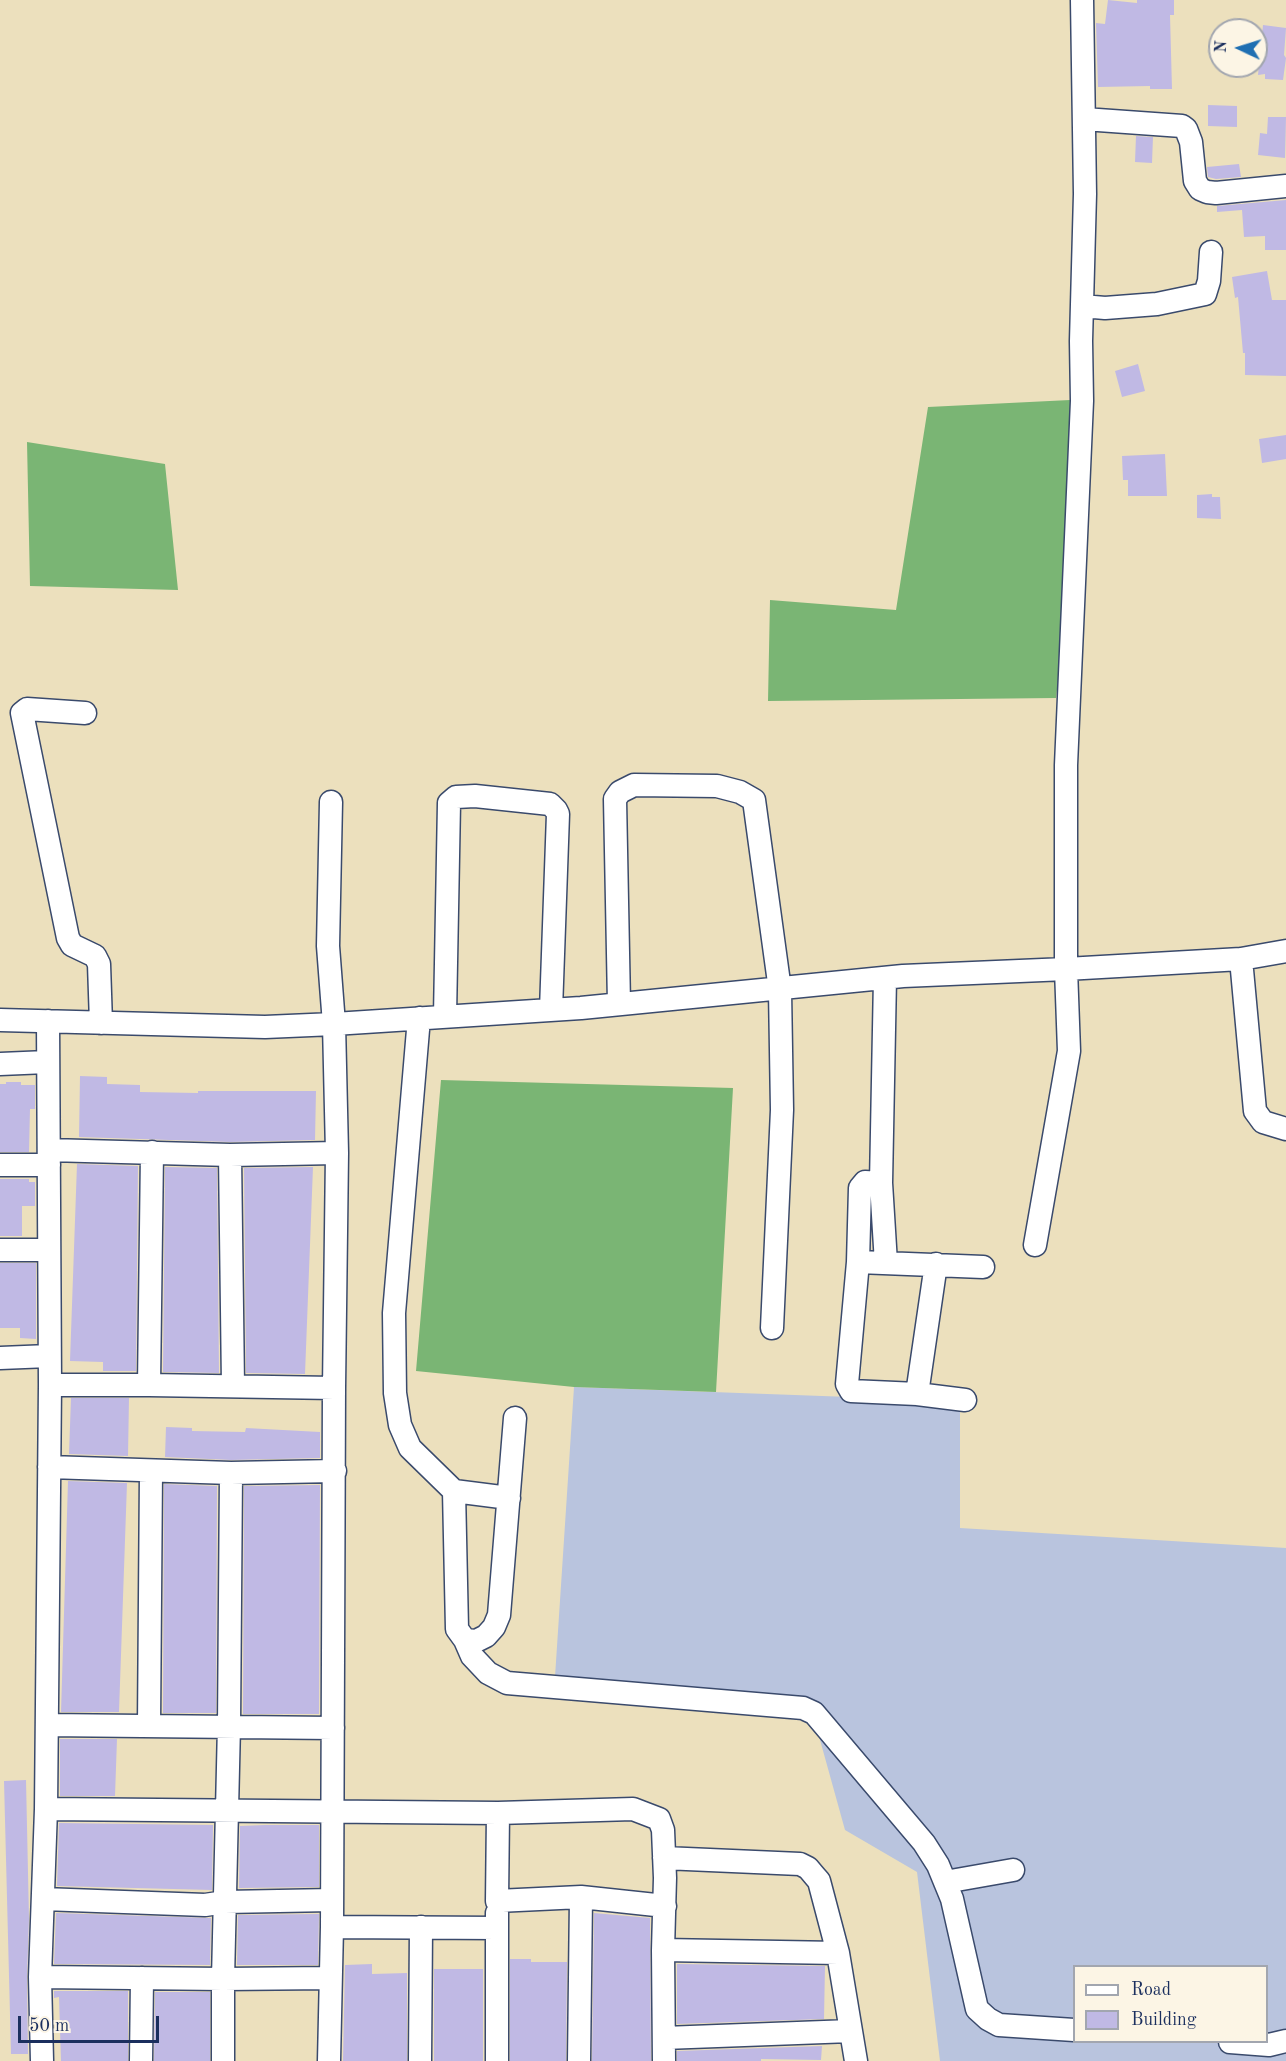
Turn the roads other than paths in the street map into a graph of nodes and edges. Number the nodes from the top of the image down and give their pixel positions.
1 (1082, 0) edge
2 (1084, 119) junction
3 (1286, 186) edge
4 (1211, 252) dead end
5 (1082, 306) junction
6 (85, 712) dead end
7 (331, 802) dead end
8 (1286, 951) edge
9 (1241, 959) junction
10 (1066, 969) junction
11 (885, 978) junction
12 (780, 990) junction
13 (619, 1004) junction
14 (551, 1010) junction
15 (445, 1016) junction
16 (419, 1018) junction
17 (0, 1020) edge
18 (48, 1021) junction
19 (101, 1023) junction
20 (334, 1024) junction
21 (47, 1062) junction
22 (0, 1064) edge
23 (1286, 1129) edge
24 (152, 1152) junction
25 (337, 1153) junction
26 (230, 1155) junction
27 (49, 1157) junction
28 (0, 1165) edge
29 (881, 1184) junction
30 (1035, 1245) dead end
31 (0, 1250) edge
32 (49, 1250) junction
33 (858, 1262) junction
34 (886, 1263) junction
35 (936, 1264) junction
36 (983, 1267) dead end
37 (772, 1328) dead end
38 (49, 1356) junction
39 (0, 1358) edge
40 (149, 1385) junction
41 (50, 1386) junction
42 (233, 1386) junction
43 (334, 1389) junction
44 (917, 1394) junction
45 (965, 1400) dead end
46 (515, 1418) dead end
47 (49, 1467) junction
48 (151, 1470) junction
49 (335, 1471) junction
50 (231, 1473) junction
51 (454, 1491) junction
52 (509, 1498) junction
53 (465, 1640) junction
54 (47, 1725) junction
55 (149, 1725) junction
56 (230, 1725) junction
57 (333, 1728) junction
58 (46, 1809) junction
59 (228, 1812) junction
60 (333, 1812) junction
61 (498, 1813) junction
62 (664, 1858) junction
63 (1013, 1870) dead end
64 (945, 1882) junction
65 (580, 1897) junction
66 (43, 1899) junction
67 (332, 1900) junction
68 (497, 1900) junction
69 (225, 1902) junction
70 (665, 1906) junction
71 (332, 1927) junction
72 (421, 1927) junction
73 (497, 1928) junction
74 (663, 1950) junction
75 (838, 1953) junction
76 (40, 1977) junction
77 (142, 1978) junction
78 (330, 1978) junction
79 (223, 1979) junction
80 (1073, 2030) edge
81 (851, 2031) junction
82 (664, 2038) junction
83 (1286, 2041) edge
84 (1243, 2043) edge
85 (42, 2061) edge
86 (141, 2061) edge
87 (224, 2061) edge
88 (329, 2061) edge
89 (420, 2061) edge
90 (497, 2061) edge
91 (579, 2061) edge
92 (664, 2061) edge
93 (856, 2061) edge

1 - 2 street
2 - 3 street
2 - 5 street
4 - 5 street
5 - 10 street
6 - 19 street
7 - 20 street
8 - 9 street
9 - 10 street
9 - 23 street
10 - 11 street
10 - 30 street
11 - 12 street
11 - 29 street
12 - 13 street
12 - 13 street
12 - 37 street
13 - 14 street
14 - 15 street
14 - 15 street
15 - 16 street
16 - 20 street
16 - 51 street
17 - 18 street
18 - 19 street
18 - 21 street
19 - 20 street
20 - 25 street
21 - 22 street
21 - 27 street
24 - 26 street
24 - 27 street
24 - 40 street
25 - 26 street
25 - 43 street
26 - 42 street
27 - 28 street
27 - 32 street
29 - 33 street
29 - 34 street
31 - 32 street
32 - 38 street
33 - 34 street
33 - 44 street
34 - 35 street
35 - 36 street
35 - 44 street
38 - 39 street
38 - 41 street
40 - 41 street
40 - 42 street
41 - 47 street
42 - 43 street
43 - 49 street
44 - 45 street
46 - 52 street
47 - 48 street
47 - 54 street
48 - 50 street
48 - 55 street
49 - 50 street
49 - 57 street
50 - 56 street
51 - 52 street
51 - 53 street
52 - 53 street
53 - 64 street
54 - 55 street
54 - 58 street
55 - 56 street
56 - 57 street
56 - 59 street
57 - 60 street
58 - 59 street
58 - 66 street
59 - 60 street
59 - 69 street
60 - 61 street
60 - 67 street
61 - 62 street
61 - 68 street
62 - 70 street
62 - 75 street
63 - 64 street
64 - 80 street
65 - 68 street
65 - 70 street
65 - 91 street
66 - 69 street
66 - 76 street
67 - 69 street
67 - 71 street
68 - 73 street
69 - 79 street
70 - 74 street
71 - 72 street
71 - 78 street
72 - 73 street
72 - 89 street
73 - 90 street
74 - 75 street
74 - 82 street
75 - 81 street
76 - 77 street
76 - 85 street
77 - 79 street
77 - 86 street
78 - 79 street
78 - 88 street
79 - 87 street
81 - 82 street
81 - 93 street
82 - 92 street
83 - 84 street

